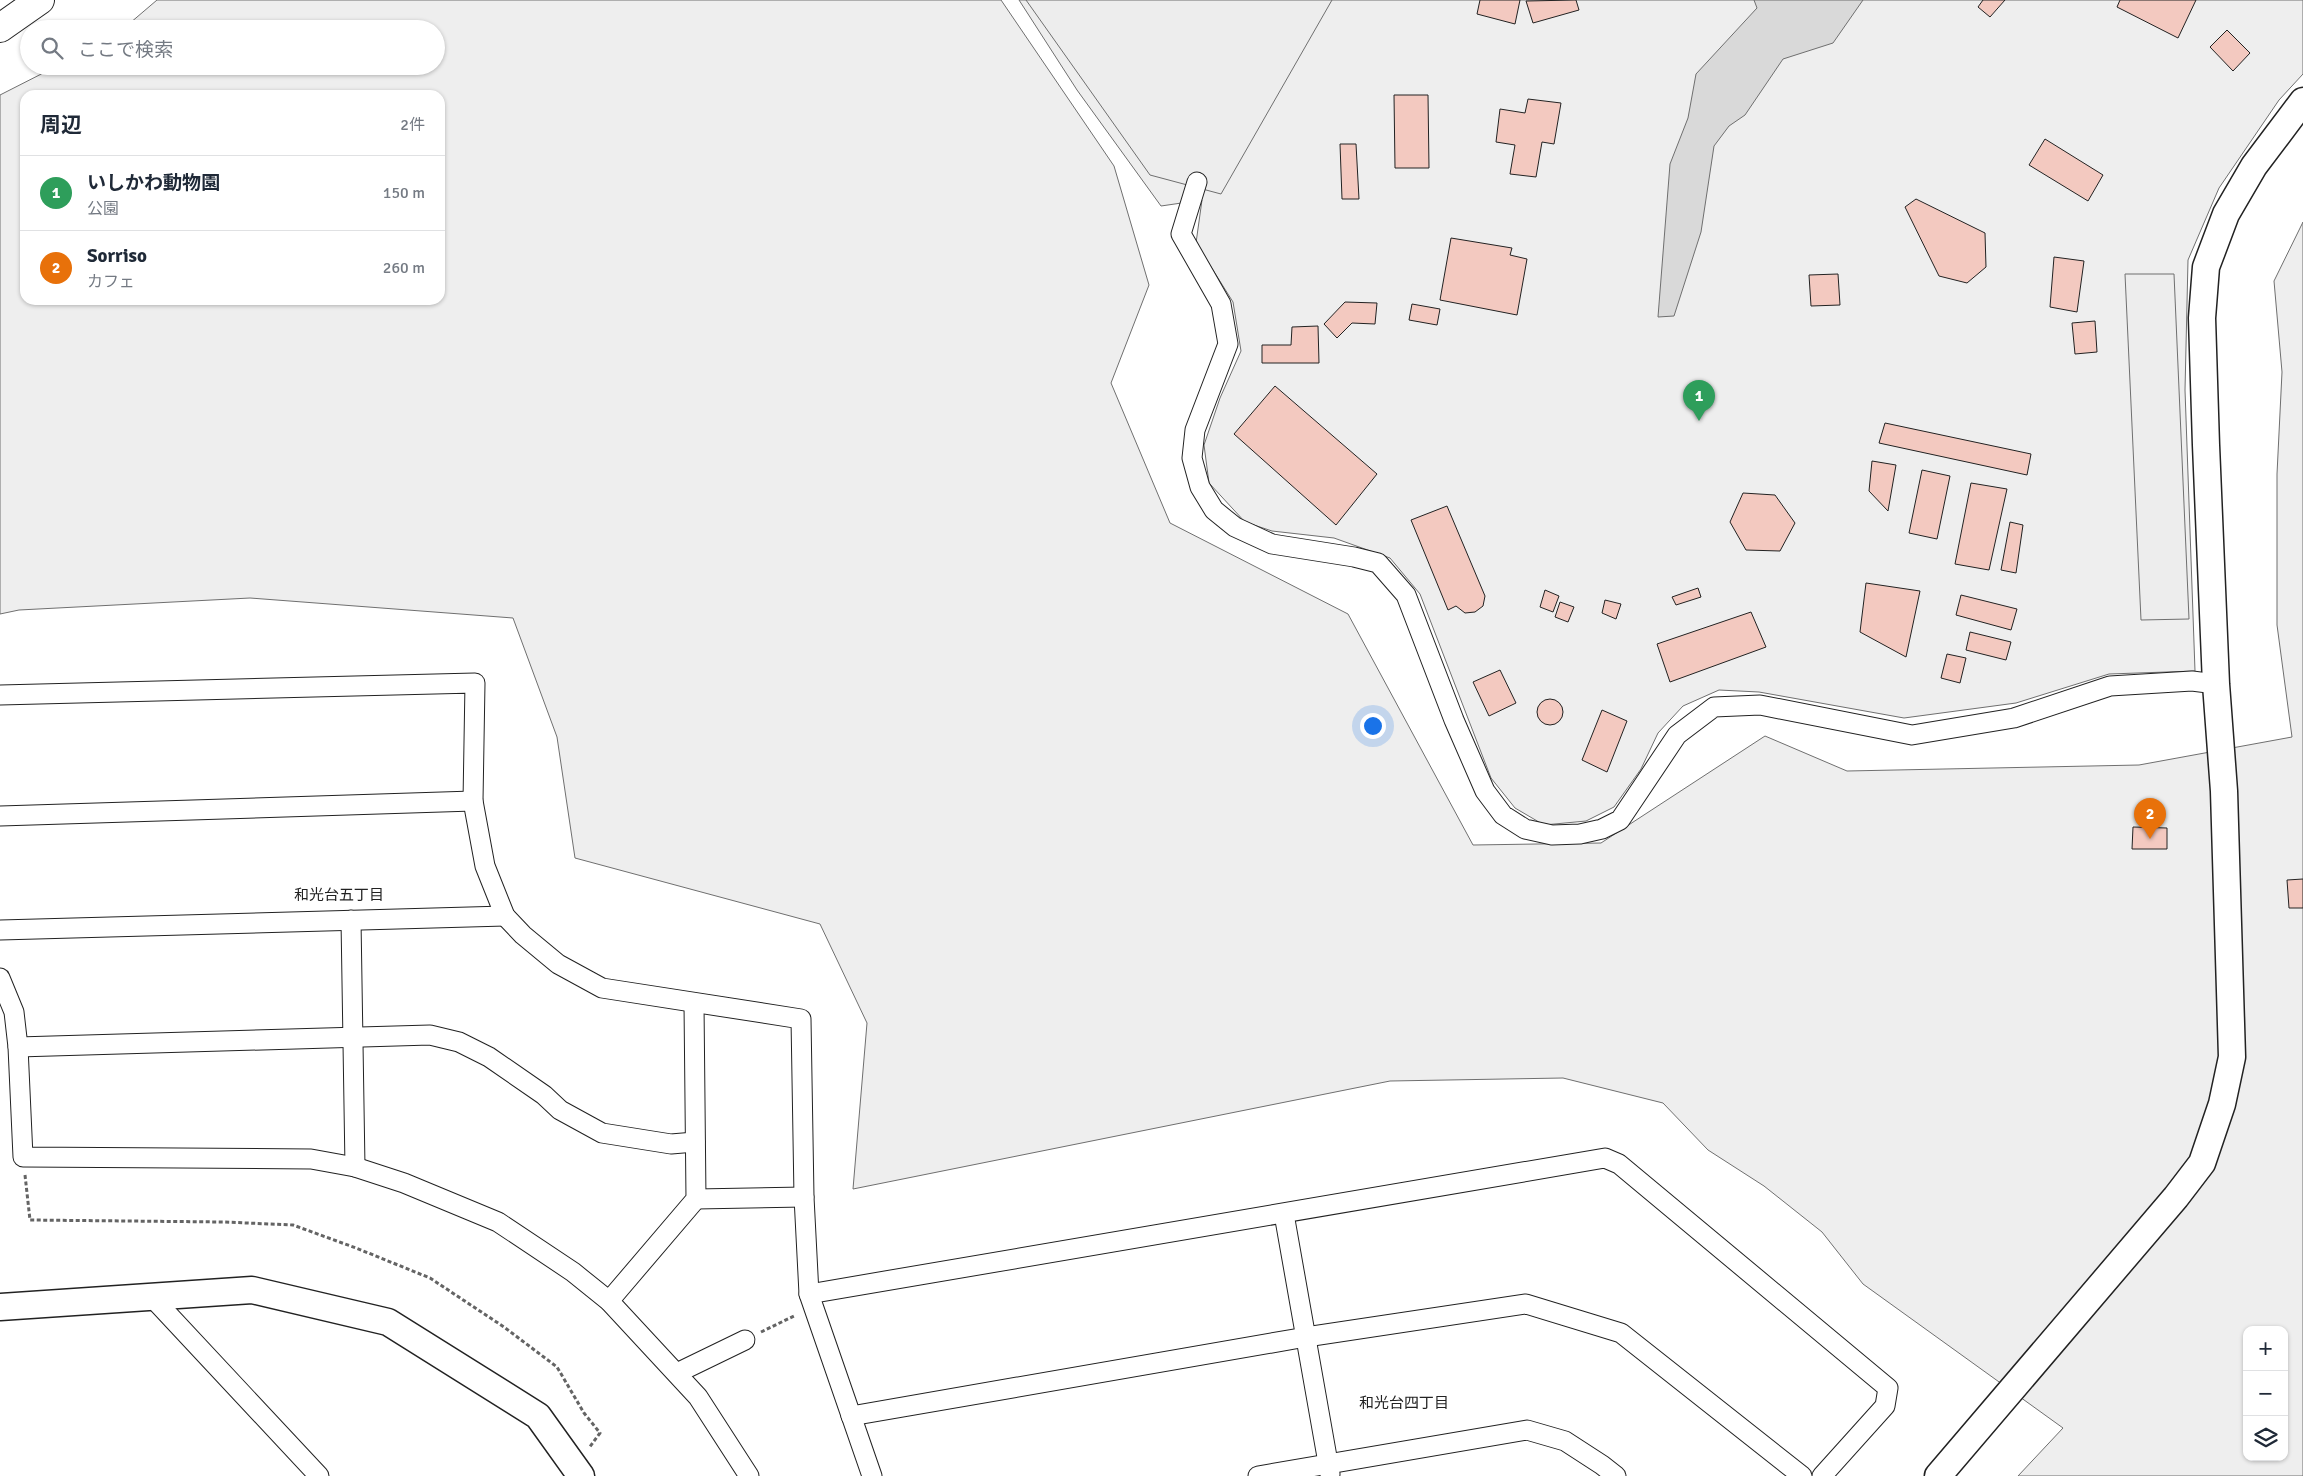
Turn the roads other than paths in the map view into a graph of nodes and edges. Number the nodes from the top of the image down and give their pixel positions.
1 (40, 0) edge
2 (0, 28) edge
3 (2303, 102) edge
4 (1197, 182) dead end
5 (2216, 684) junction
6 (0, 695) edge
7 (473, 801) junction
8 (0, 816) edge
9 (505, 916) junction
10 (351, 920) junction
11 (0, 930) edge
12 (0, 978) edge
13 (694, 1004) junction
14 (354, 1036) junction
15 (18, 1047) junction
16 (695, 1142) junction
17 (355, 1167) junction
18 (804, 1197) junction
19 (696, 1199) junction
20 (1284, 1214) junction
21 (150, 1295) junction
22 (811, 1301) junction
23 (609, 1302) junction
24 (0, 1307) edge
25 (1306, 1337) junction
26 (745, 1340) road end
27 (677, 1373) junction
28 (851, 1416) junction
29 (1329, 1470) edge
30 (578, 1472) edge
31 (319, 1476) edge
32 (749, 1476) edge
33 (872, 1476) edge
34 (1258, 1476) edge
35 (1616, 1476) edge
36 (1802, 1476) edge
37 (1822, 1476) edge
38 (1938, 1476) edge

1 - 2 main road
3 - 5 street
4 - 5 street
5 - 38 street
6 - 7 street
7 - 8 street
7 - 9 street
9 - 10 street
9 - 13 street
10 - 11 street
10 - 14 street
12 - 15 street
13 - 16 street
13 - 18 street
14 - 15 street
14 - 16 street
14 - 17 street
15 - 17 street
16 - 19 street
17 - 23 street
18 - 19 street
18 - 22 street
19 - 23 street
20 - 22 street
20 - 25 street
20 - 37 street
21 - 24 street
21 - 30 street
21 - 31 street
22 - 28 street
23 - 27 street
25 - 28 street
25 - 29 street
25 - 36 street
26 - 27 street
27 - 32 street
28 - 33 street
29 - 34 street
29 - 35 street

